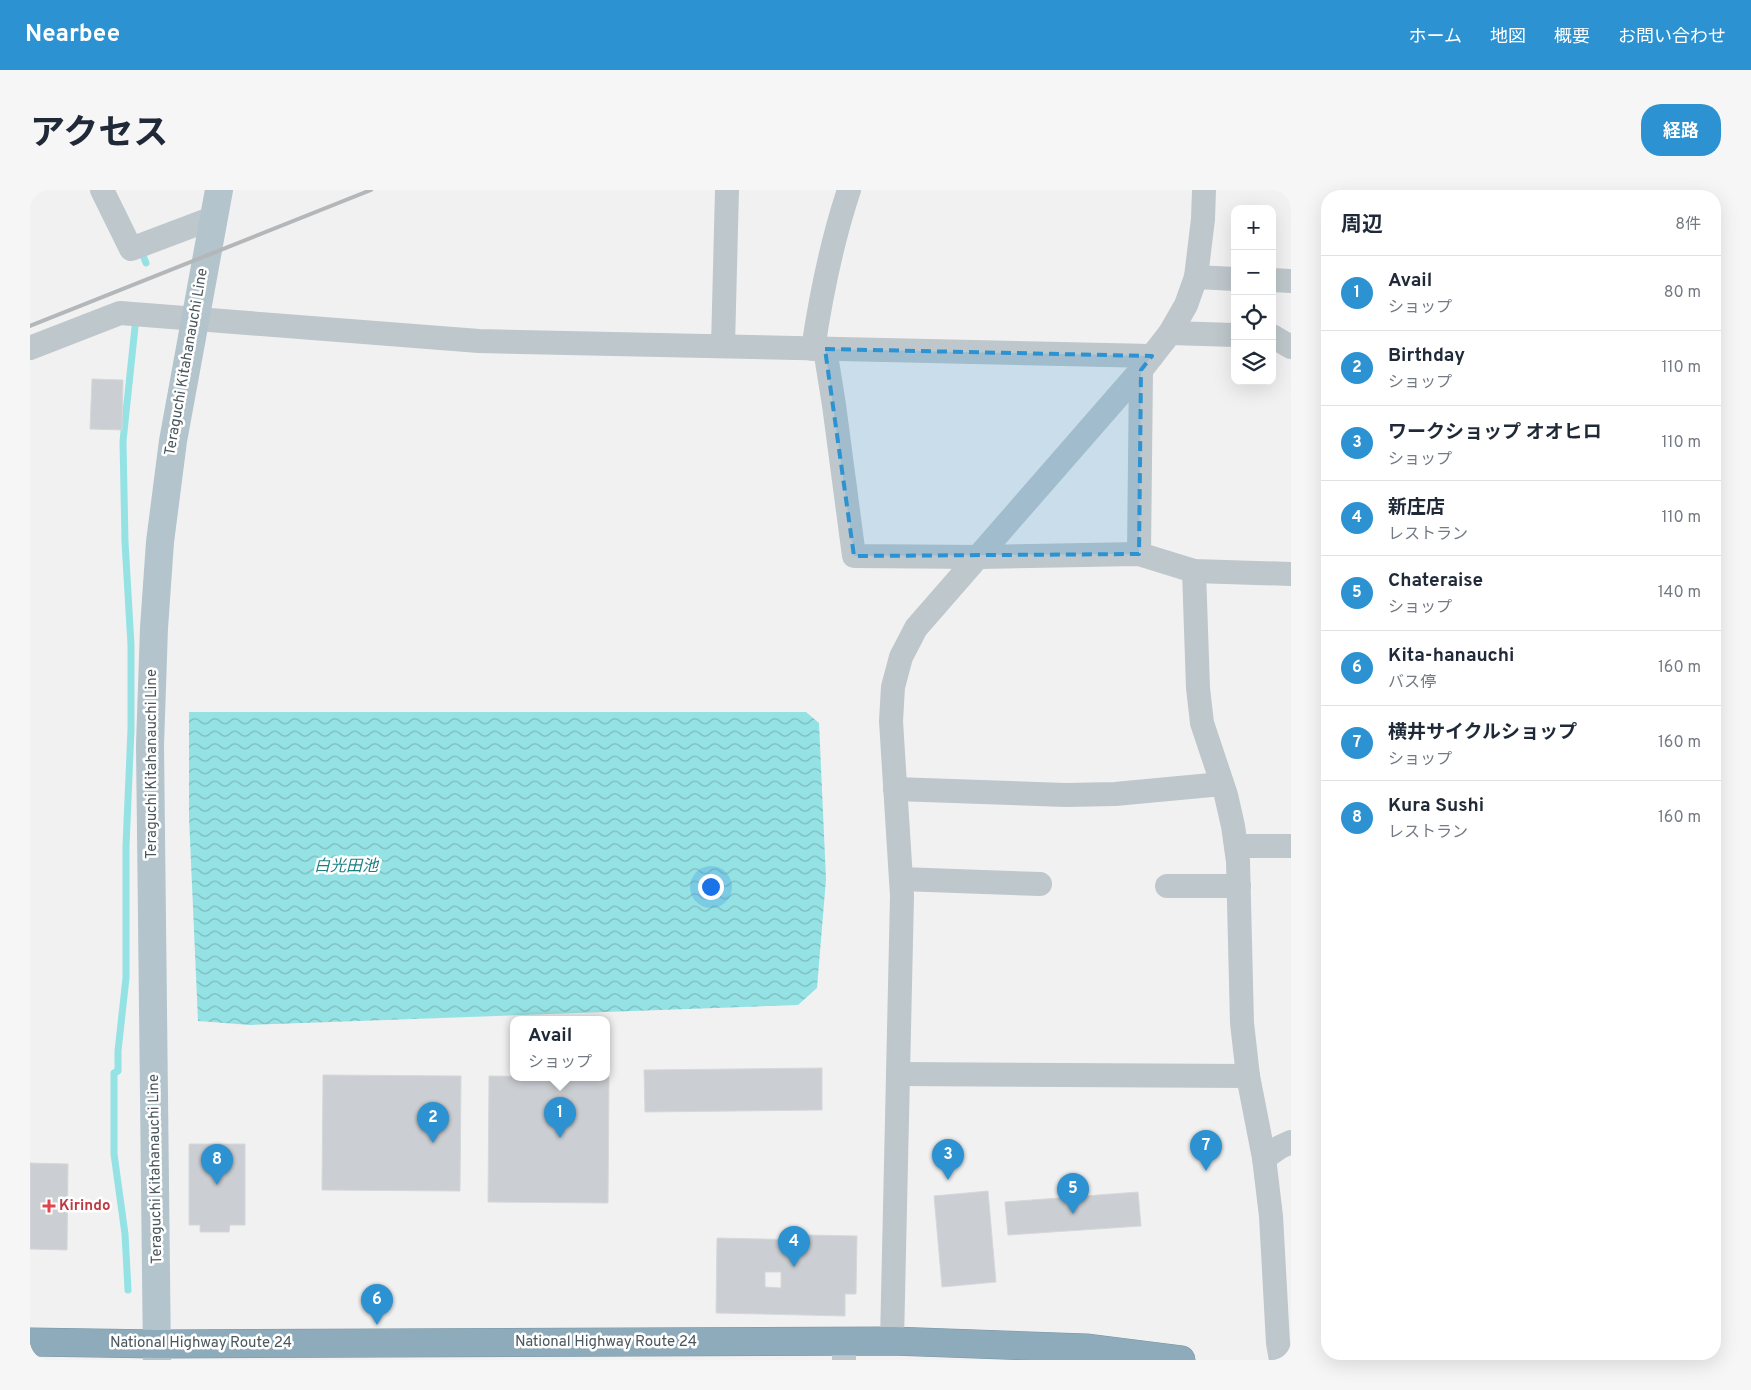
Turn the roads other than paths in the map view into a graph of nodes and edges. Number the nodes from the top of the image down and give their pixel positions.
1 (102, 190) edge
2 (219, 190) edge
3 (727, 190) edge
4 (849, 190) edge
5 (1204, 190) edge
6 (213, 218) junction
7 (1196, 277) junction
8 (1231, 279) edge
9 (1276, 280) edge
10 (1291, 281) edge
11 (195, 320) junction
12 (1170, 333) junction
13 (1231, 335) edge
14 (1276, 339) edge
15 (723, 346) junction
16 (30, 348) edge
17 (1291, 348) edge
18 (819, 349) junction
19 (1147, 363) junction
20 (1139, 554) junction
21 (980, 557) junction
22 (1194, 571) junction
23 (1291, 574) edge
24 (1222, 784) junction
25 (895, 789) junction
26 (1236, 846) junction
27 (1291, 846) edge
28 (901, 879) junction
29 (1040, 884) dead end
30 (1167, 886) dead end
31 (1239, 886) junction
32 (898, 1074) junction
33 (1248, 1076) junction
34 (1291, 1142) edge
35 (1264, 1158) junction
36 (30, 1342) edge
37 (892, 1342) junction
38 (844, 1351) edge
39 (157, 1352) edge
40 (1181, 1360) edge
41 (1281, 1360) edge

1 - 6 street
2 - 6 main road, Teraguchi Kitahanauchi Line
3 - 15 street
4 - 18 street
5 - 7 street
6 - 11 main road, Teraguchi Kitahanauchi Line
7 - 8 street
7 - 12 street
9 - 10 street
11 - 15 street
11 - 16 street
11 - 39 main road, Teraguchi Kitahanauchi Line
12 - 13 street
12 - 19 street
14 - 17 street
15 - 18 street
18 - 19 street
18 - 21 street
19 - 20 street
19 - 21 street
20 - 21 street
20 - 22 street
21 - 25 street
22 - 23 street
22 - 24 street
24 - 25 street
24 - 26 street
25 - 28 street
26 - 27 street
26 - 31 street
28 - 29 street
28 - 32 street
30 - 31 street
31 - 33 street
32 - 33 street
32 - 37 street
33 - 35 street
34 - 35 street
35 - 41 street
36 - 39 highway, National Highway Route 24
37 - 38 highway, National Highway Route 24
37 - 40 highway, National Highway Route 24
38 - 39 highway, National Highway Route 24

